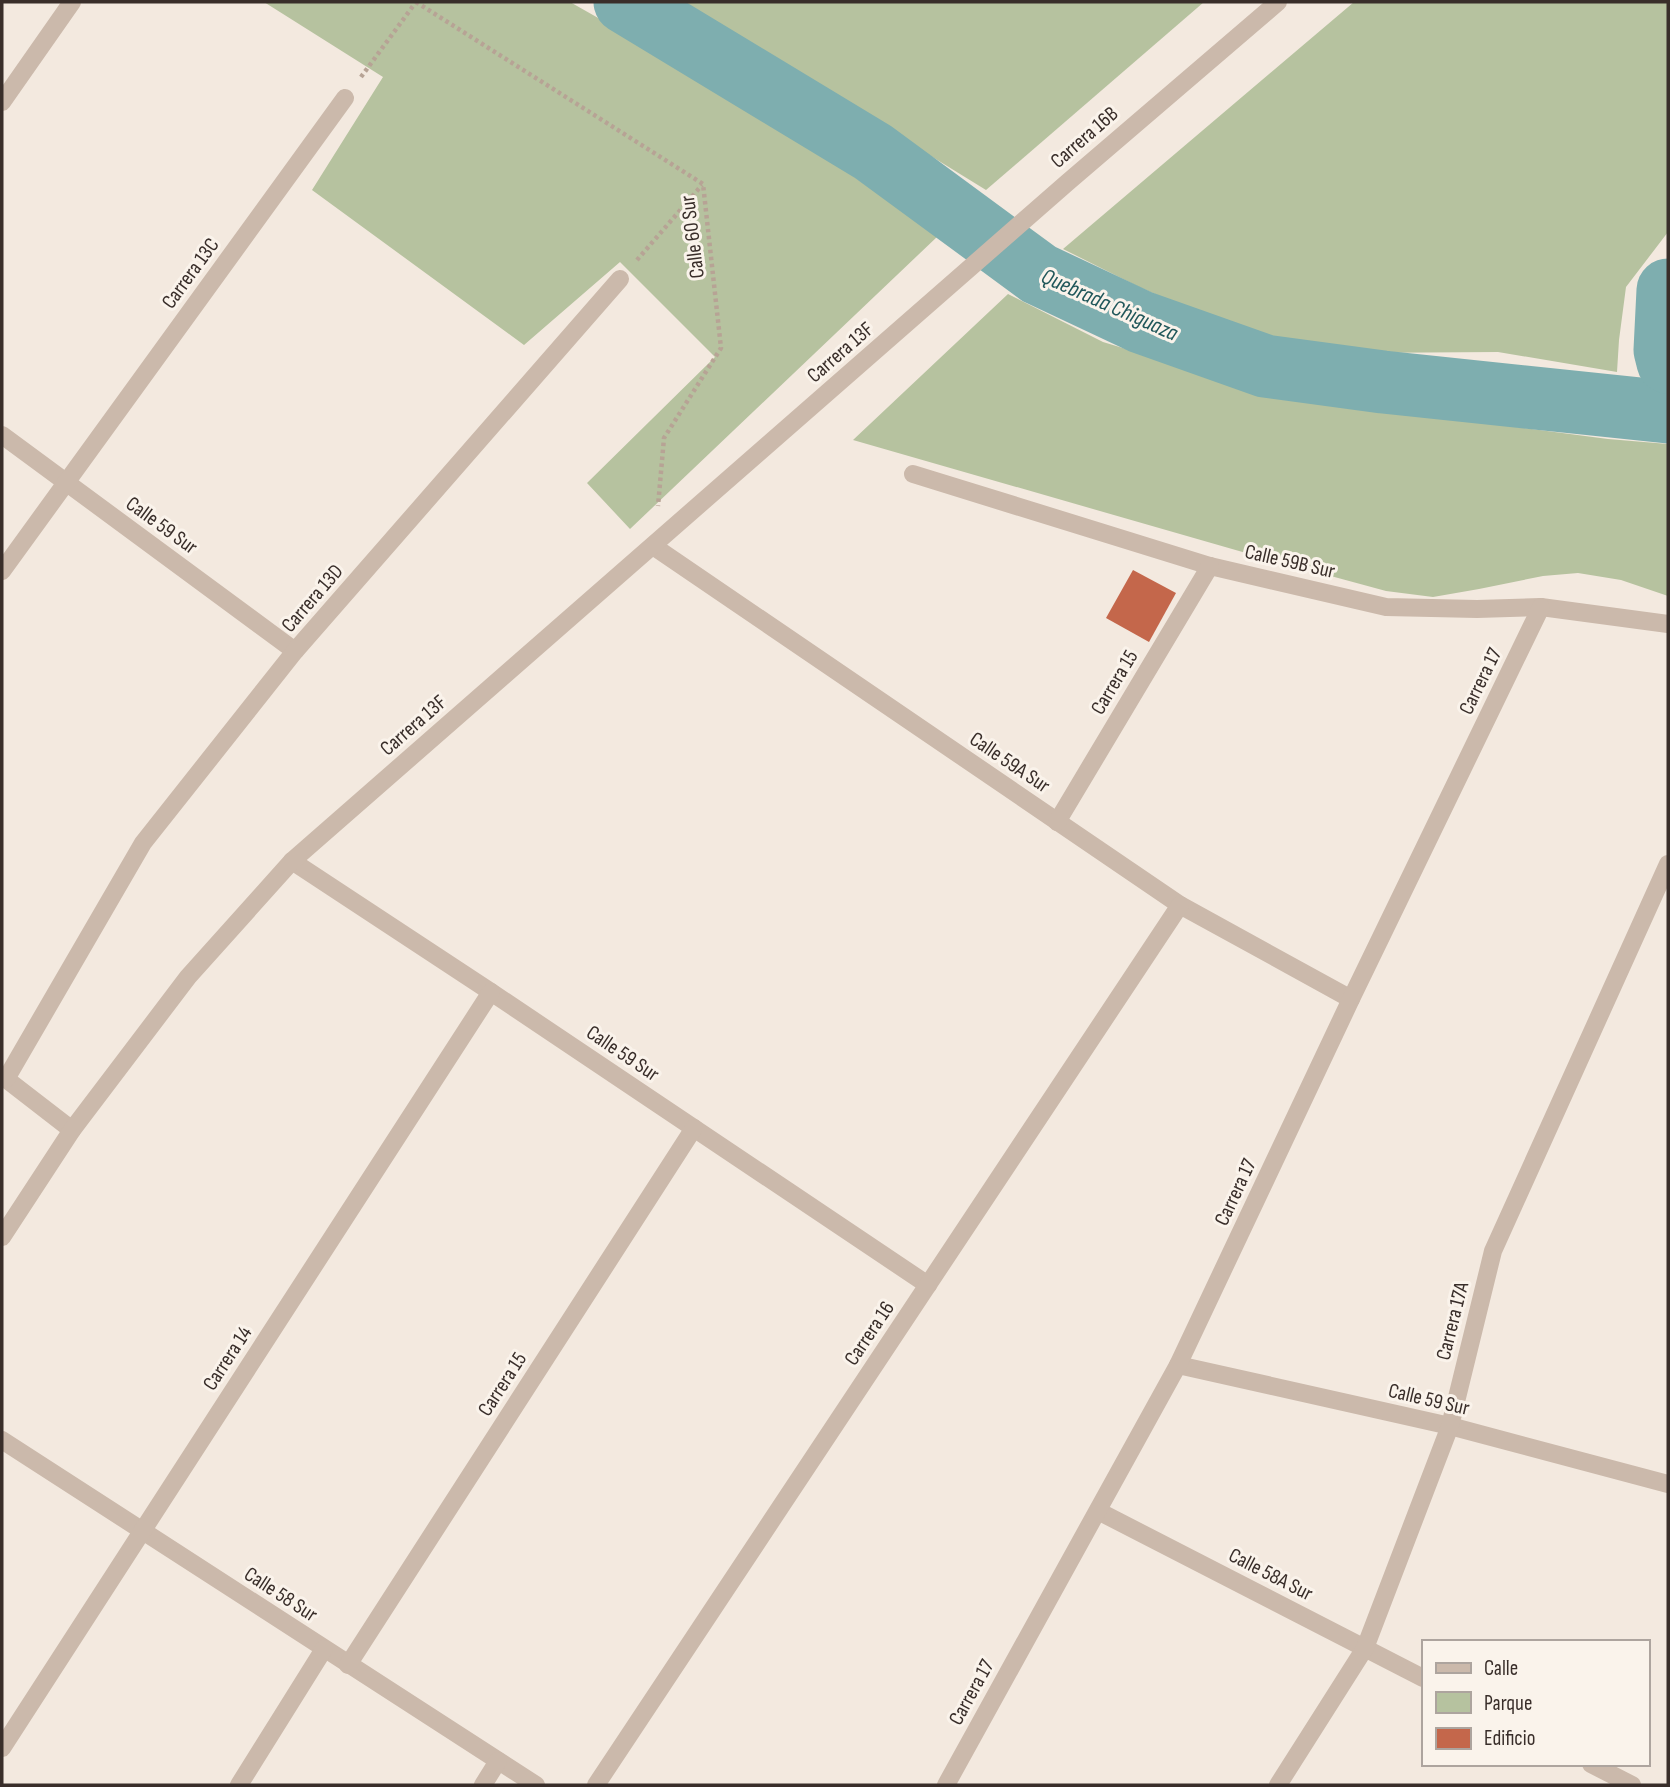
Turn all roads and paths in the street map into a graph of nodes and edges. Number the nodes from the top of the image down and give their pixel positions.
1 (72, 2) edge
2 (416, 2) edge
3 (1278, 2) edge
4 (345, 98) joint
5 (2, 102) edge
6 (703, 184) junction
7 (620, 279) joint
8 (923, 310) joint
9 (2, 435) edge
10 (913, 474) dead end
11 (65, 483) junction
12 (658, 511) dead end
13 (653, 546) junction
14 (1210, 566) junction
15 (2, 571) edge
16 (1541, 607) junction
17 (1668, 624) edge
18 (295, 651) junction
19 (1057, 821) junction
20 (292, 861) junction
21 (1668, 864) edge
22 (1180, 905) junction
23 (491, 992) junction
24 (1351, 999) junction
25 (4, 1078) edge
26 (694, 1128) junction
27 (72, 1130) junction
28 (2, 1237) edge
29 (928, 1285) junction
30 (1178, 1365) junction
31 (1450, 1426) junction
32 (2, 1440) edge
33 (1668, 1484) edge
34 (1098, 1511) junction
35 (142, 1531) junction
36 (1365, 1648) junction
37 (324, 1649) junction
38 (348, 1665) junction
39 (1422, 1677) edge
40 (2, 1748) edge
41 (498, 1761) junction
42 (1595, 1766) edge
43 (239, 1785) edge
44 (483, 1785) edge
45 (536, 1785) edge
46 (596, 1785) edge
47 (946, 1785) edge
48 (1278, 1785) edge
49 (1632, 1785) edge

1 - 5 street
2 - 4 path
2 - 6 path, Calle 60 Sur
3 - 8 street, Carrera 16B
4 - 11 street, Carrera 13C
6 - 7 path
6 - 12 path, Calle 60 Sur
7 - 18 street, Carrera 13D
8 - 13 street, Carrera 13F
9 - 11 street, Calle 59 Sur
10 - 14 street, Calle 59B Sur
11 - 15 street, Carrera 13C
11 - 18 street, Calle 59 Sur
13 - 19 street, Calle 59A Sur
13 - 20 street, Carrera 13F
14 - 16 street, Calle 59B Sur
14 - 19 street, Carrera 15
16 - 17 street, Calle 59B Sur
16 - 24 street, Carrera 17
18 - 25 street, Carrera 13D
19 - 22 street, Calle 59A Sur
20 - 23 street, Calle 59 Sur
20 - 27 street, Carrera 13F
21 - 31 street, Carrera 17A
22 - 24 street, Calle 59A Sur
22 - 29 street, Carrera 16
23 - 26 street, Calle 59 Sur
23 - 35 street, Carrera 14
24 - 30 street, Carrera 17
25 - 27 street
26 - 29 street, Calle 59 Sur
26 - 38 street, Carrera 15
27 - 28 street, Carrera 13F
29 - 46 street, Carrera 16
30 - 31 street, Calle 59 Sur
30 - 34 street, Carrera 17
31 - 33 street, Calle 59 Sur
31 - 36 street, Carrera 17A
32 - 35 street, Calle 58 Sur
34 - 36 street, Calle 58A Sur
34 - 47 street, Carrera 17
35 - 37 street, Calle 58 Sur
35 - 40 street, Carrera 14
36 - 39 street, Calle 58A Sur
36 - 48 street, Carrera 17A
37 - 38 street, Calle 58 Sur
37 - 43 street
38 - 41 street, Calle 58 Sur
41 - 44 street
41 - 45 street, Calle 58 Sur
42 - 49 street

